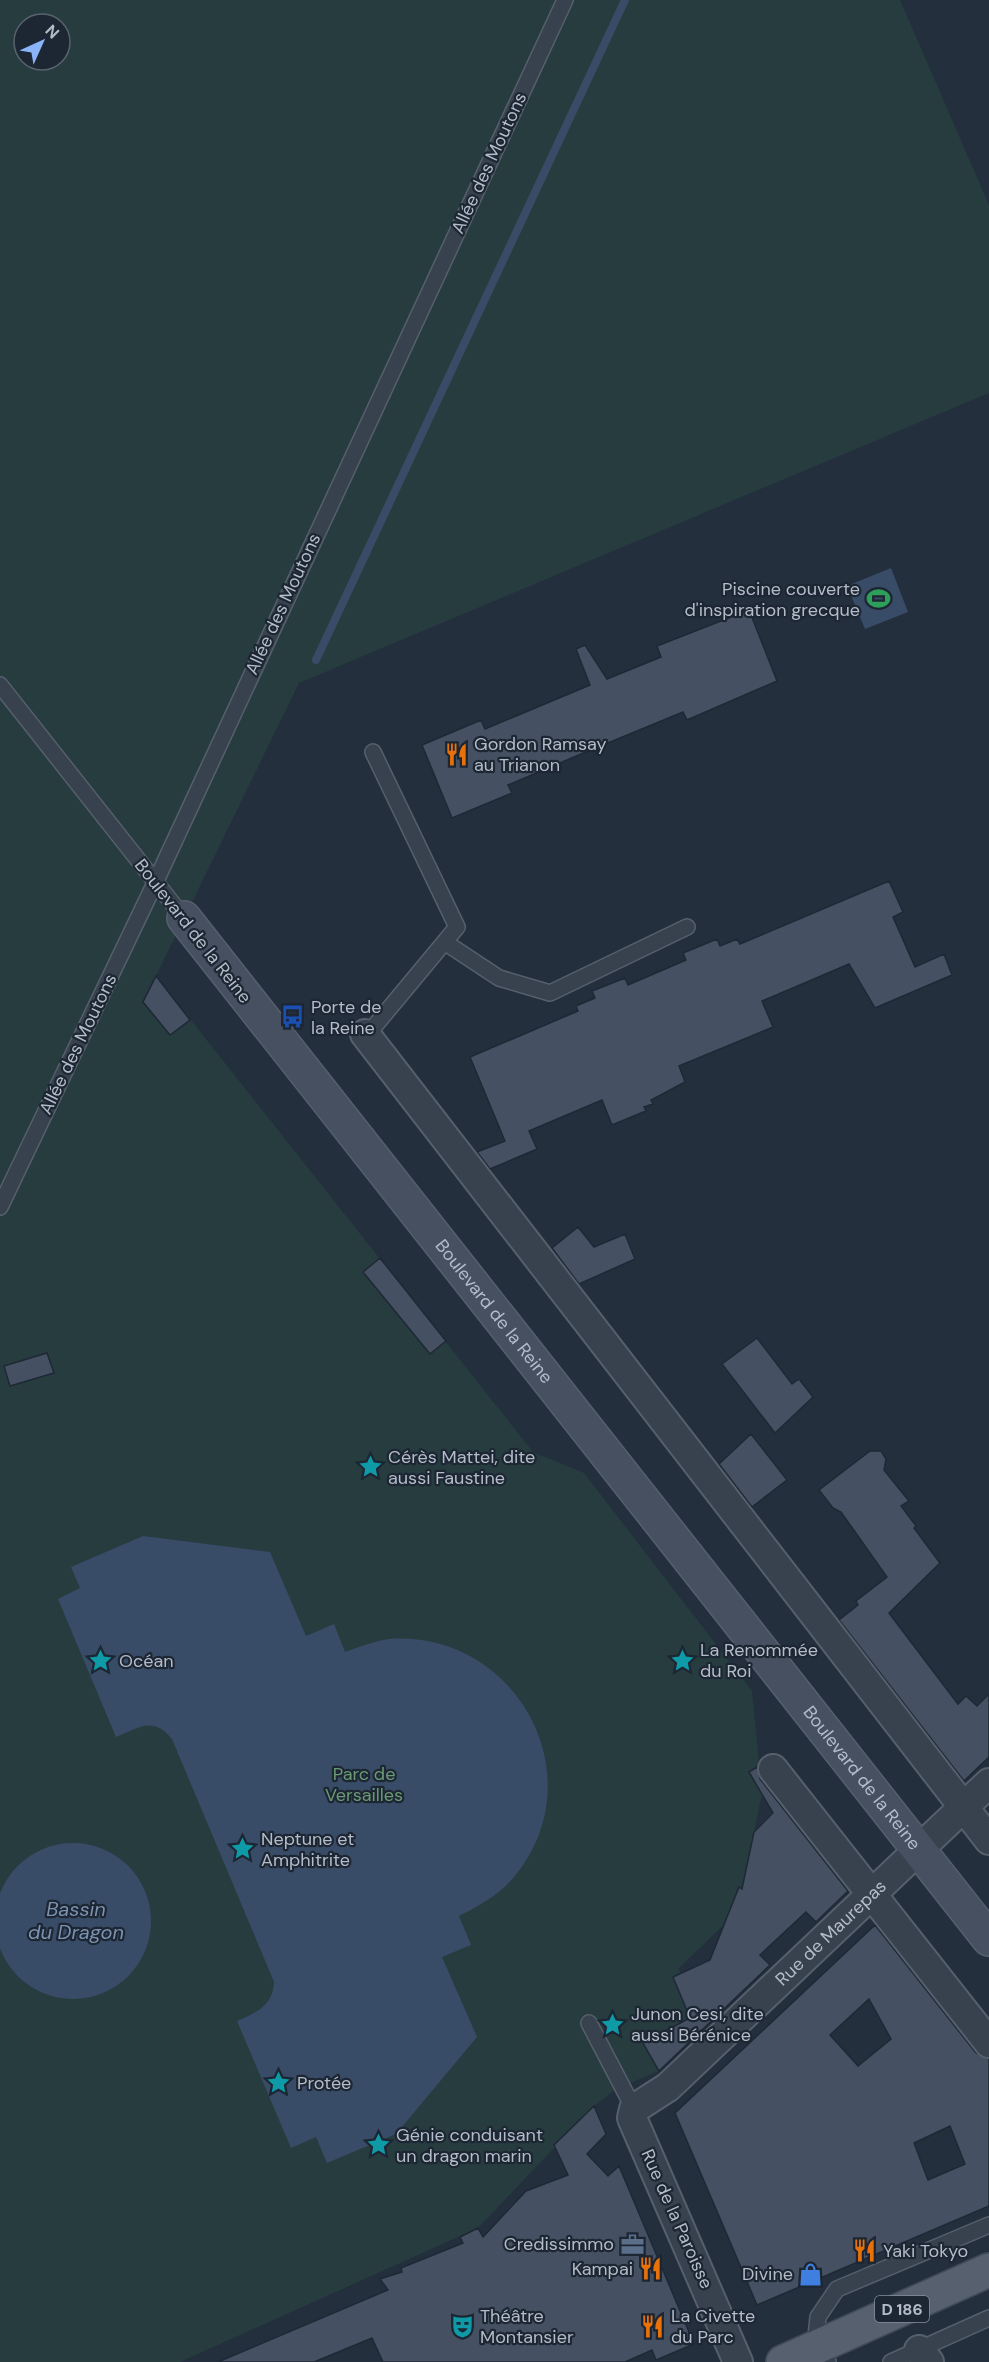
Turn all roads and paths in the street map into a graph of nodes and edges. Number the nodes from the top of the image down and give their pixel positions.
1 (565, 0) edge
2 (0, 686) edge
3 (373, 752) dead end
4 (155, 883) junction
5 (184, 918) joint
6 (687, 927) dead end
7 (446, 943) junction
8 (369, 1031) joint
9 (0, 1207) edge
10 (773, 1769) dead end
11 (989, 1783) edge
12 (963, 1807) junction
13 (989, 1840) edge
14 (917, 1849) junction
15 (871, 1894) junction
16 (989, 1939) edge
17 (589, 2023) dead end
18 (989, 2043) edge
19 (634, 2109) junction
20 (989, 2225) edge
21 (989, 2270) edge
22 (989, 2318) edge
23 (822, 2355) edge
24 (924, 2356) edge
25 (738, 2362) edge
26 (783, 2362) edge
27 (891, 2362) edge

1 - 4 lane, Allée des Moutons
2 - 4 lane, Boulevard de la Reine
3 - 7 lane
4 - 5 lane, Boulevard de la Reine
4 - 9 lane, Allée des Moutons
5 - 14 street, Boulevard de la Reine
6 - 7 lane
7 - 8 lane
8 - 12 street
10 - 15 street
11 - 12 street, Rue de Maurepas
12 - 13 street
12 - 14 street, Rue de Maurepas
14 - 15 street, Rue de Maurepas
14 - 16 street, Boulevard de la Reine
15 - 18 street
15 - 19 street, Rue de Maurepas
17 - 19 lane
19 - 25 street, Rue de la Paroisse
20 - 23 lane
21 - 23 main road, D 186
22 - 24 lane
23 - 26 main road, D 186
24 - 27 lane

